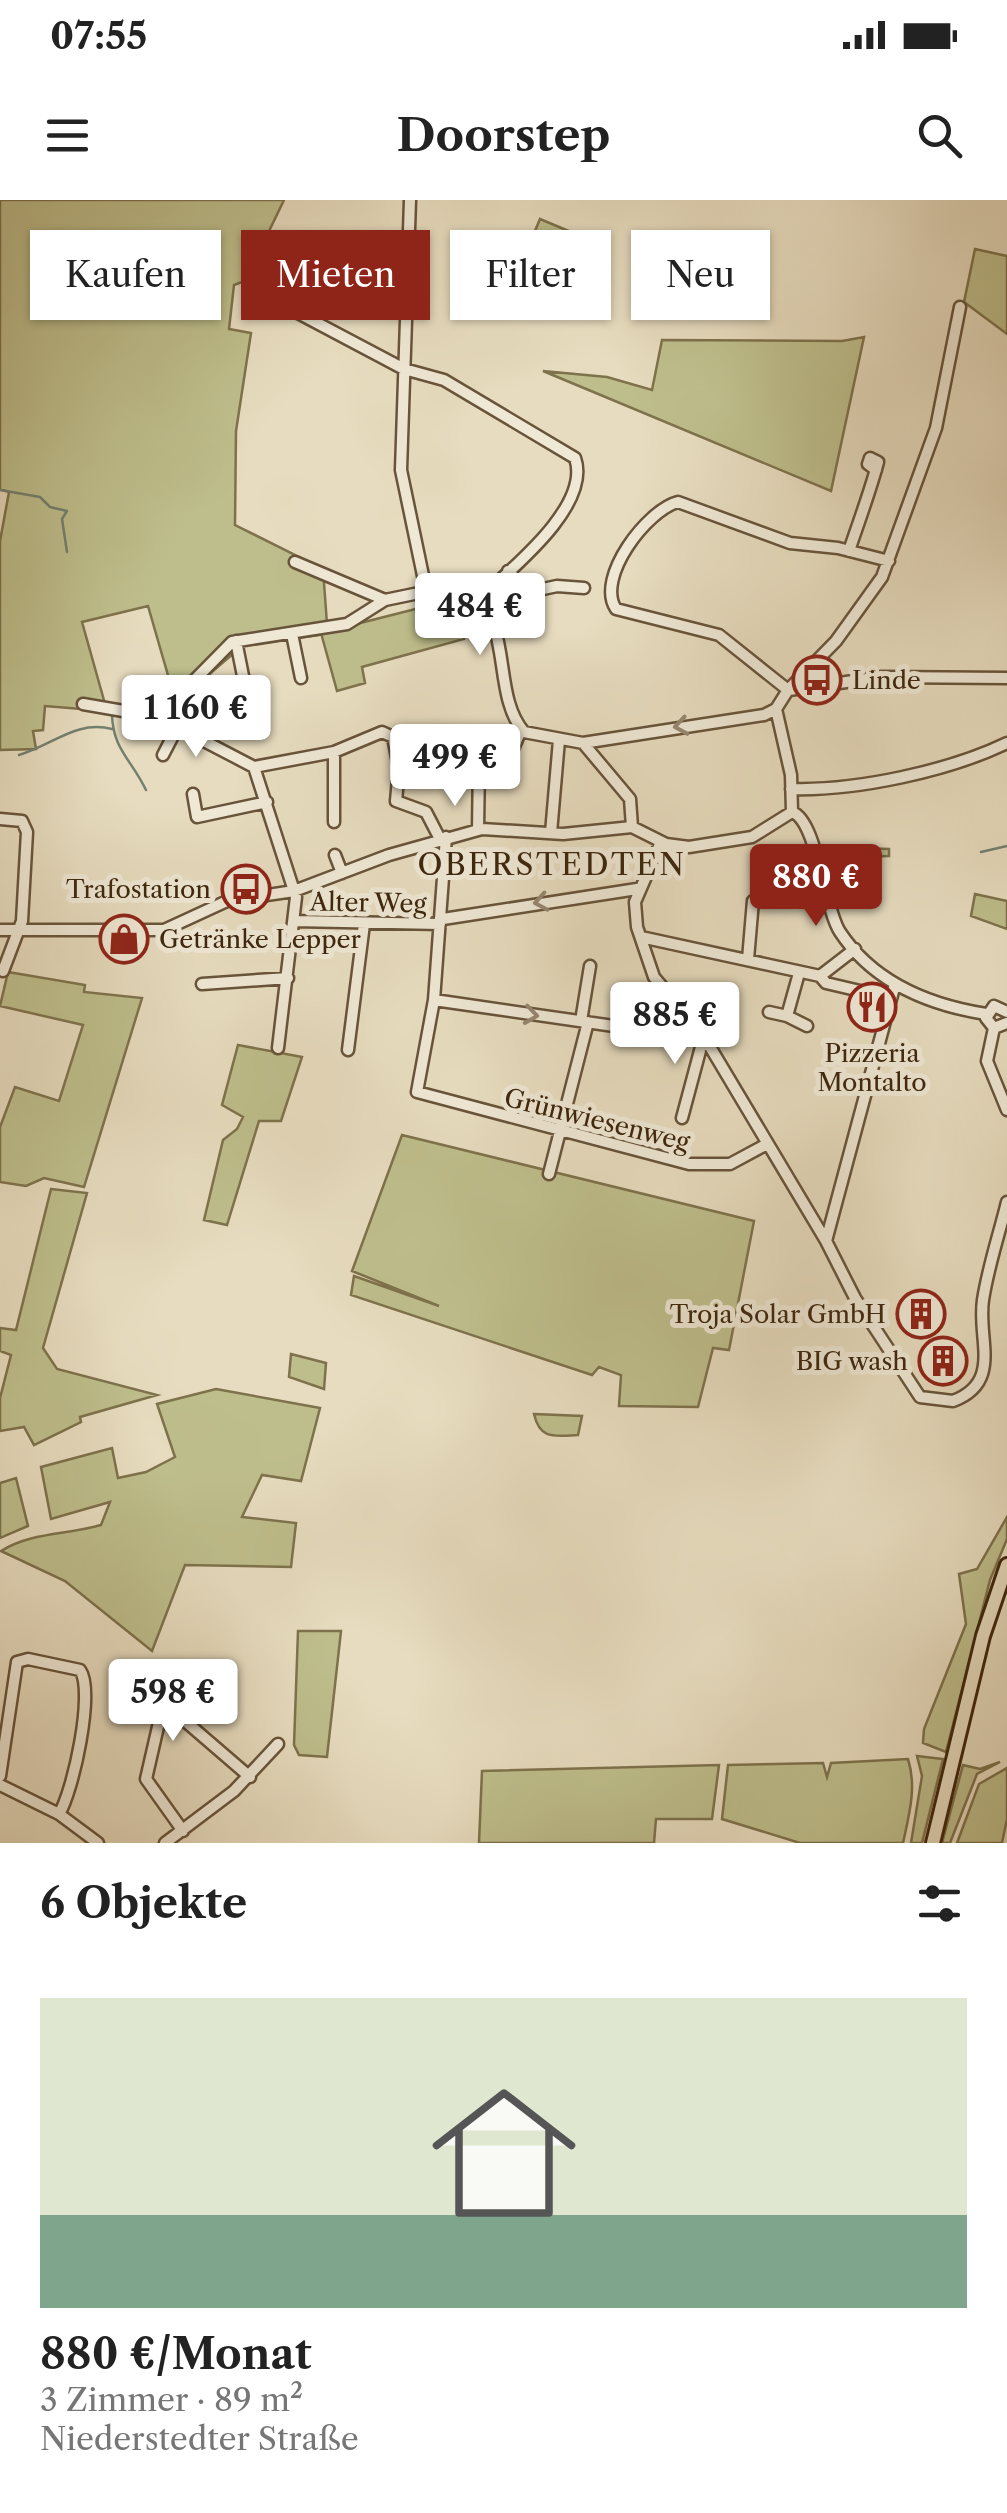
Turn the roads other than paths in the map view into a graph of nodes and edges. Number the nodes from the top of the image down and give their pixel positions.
1 (410, 200) edge
2 (960, 306) dead end
3 (311, 320) edge
4 (404, 370) junction
5 (876, 470) dead end
6 (850, 550) junction
7 (889, 561) junction
8 (295, 562) dead end
9 (508, 571) junction
10 (584, 588) dead end
11 (426, 590) junction
12 (480, 599) junction
13 (384, 600) junction
14 (292, 634) junction
15 (236, 641) junction
16 (301, 678) dead end
17 (1007, 678) edge
18 (245, 686) dead end
19 (788, 690) junction
20 (82, 704) dead end
21 (776, 709) junction
22 (158, 717) junction
23 (178, 728) junction
24 (521, 730) junction
25 (558, 740) junction
26 (583, 743) junction
27 (1007, 743) edge
28 (334, 752) junction
29 (163, 755) dead end
30 (479, 762) junction
31 (254, 767) junction
32 (399, 768) junction
33 (792, 788) junction
34 (193, 794) dead end
35 (267, 802) junction
36 (792, 812) junction
37 (0, 819) edge
38 (334, 822) dead end
39 (632, 827) junction
40 (478, 830) junction
41 (551, 833) junction
42 (443, 838) junction
43 (661, 842) junction
44 (335, 855) dead end
45 (342, 873) junction
46 (637, 889) junction
47 (294, 891) junction
48 (753, 901) dead end
49 (295, 921) junction
50 (442, 921) junction
51 (364, 924) junction
52 (19, 928) junction
53 (0, 930) edge
54 (641, 937) junction
55 (856, 949) junction
56 (748, 959) junction
57 (590, 966) dead end
58 (3, 971) dead end
59 (799, 973) junction
60 (820, 976) junction
61 (288, 978) junction
62 (202, 984) dead end
63 (894, 984) junction
64 (890, 998) junction
65 (434, 1000) junction
66 (769, 1012) dead end
67 (1007, 1012) edge
68 (986, 1014) junction
69 (787, 1016) junction
70 (584, 1022) junction
71 (691, 1022) junction
72 (1007, 1023) edge
73 (807, 1026) dead end
74 (994, 1028) junction
75 (707, 1043) junction
76 (278, 1048) dead end
77 (348, 1050) dead end
78 (1007, 1110) edge
79 (682, 1118) dead end
80 (560, 1132) junction
81 (767, 1144) junction
82 (549, 1174) dead end
83 (1007, 1202) edge
84 (826, 1241) junction
85 (1007, 1566) edge
86 (278, 1744) dead end
87 (0, 1776) edge
88 (250, 1777) junction
89 (0, 1785) edge
90 (59, 1814) junction
91 (184, 1831) junction
92 (98, 1843) edge
93 (165, 1843) edge
94 (933, 1843) edge

1 - 4 street
2 - 7 street
3 - 4 street
4 - 9 street
4 - 11 street
5 - 6 street
6 - 7 street
6 - 19 street
7 - 19 street
8 - 13 street
9 - 10 street
9 - 12 street
11 - 12 street
11 - 13 street
12 - 24 street
13 - 14 street
14 - 15 street
14 - 16 street
15 - 18 street
15 - 22 street
17 - 19 street
19 - 21 street
20 - 22 street
21 -> 26 street
21 - 33 street
22 - 23 street
23 - 29 street
23 - 31 street
24 - 25 street
24 - 30 street
25 - 26 street
25 - 41 street
26 - 39 street
27 - 33 street
28 - 31 street
28 - 32 street
28 - 38 street
30 - 32 street
30 - 40 street
31 - 35 street
32 - 42 street
33 - 36 street
34 - 35 street
35 - 47 street
36 - 43 street
36 - 55 street
37 - 52 street
39 - 41 street
39 - 43 street
40 - 41 street
40 - 42 street
42 - 45 street
42 - 50 street
43 - 46 street
44 - 45 street
45 - 47 street
46 -> 50 street, Alter Weg
46 - 54 street
47 - 49 street
47 - 52 street
48 - 56 street
49 - 51 street, Alter Weg
49 - 61 street
50 - 51 street, Alter Weg
50 - 65 street
51 - 77 street
52 - 53 street
52 - 58 street
54 - 56 street
54 - 71 street
55 - 60 street
55 - 63 street
56 - 59 street
57 - 70 street
59 - 60 street
59 - 69 street
60 - 64 street
61 - 62 street
61 - 76 street
63 - 64 street
63 - 68 street
64 - 84 street
65 -> 70 street
65 - 80 street, Grünwiesenweg
66 - 69 street
67 - 68 street
68 - 74 street
69 - 73 street
70 - 71 street
70 - 80 street
71 - 75 street
72 - 74 street
74 - 78 street
75 - 79 street
75 - 81 street
80 - 81 street, Grünwiesenweg
80 - 82 street
81 - 84 street
83 - 84 street
85 - 94 main road
86 - 88 street
87 - 90 street
88 - 91 street
88 - 91 street
89 - 90 street
90 - 92 street
91 - 93 street

